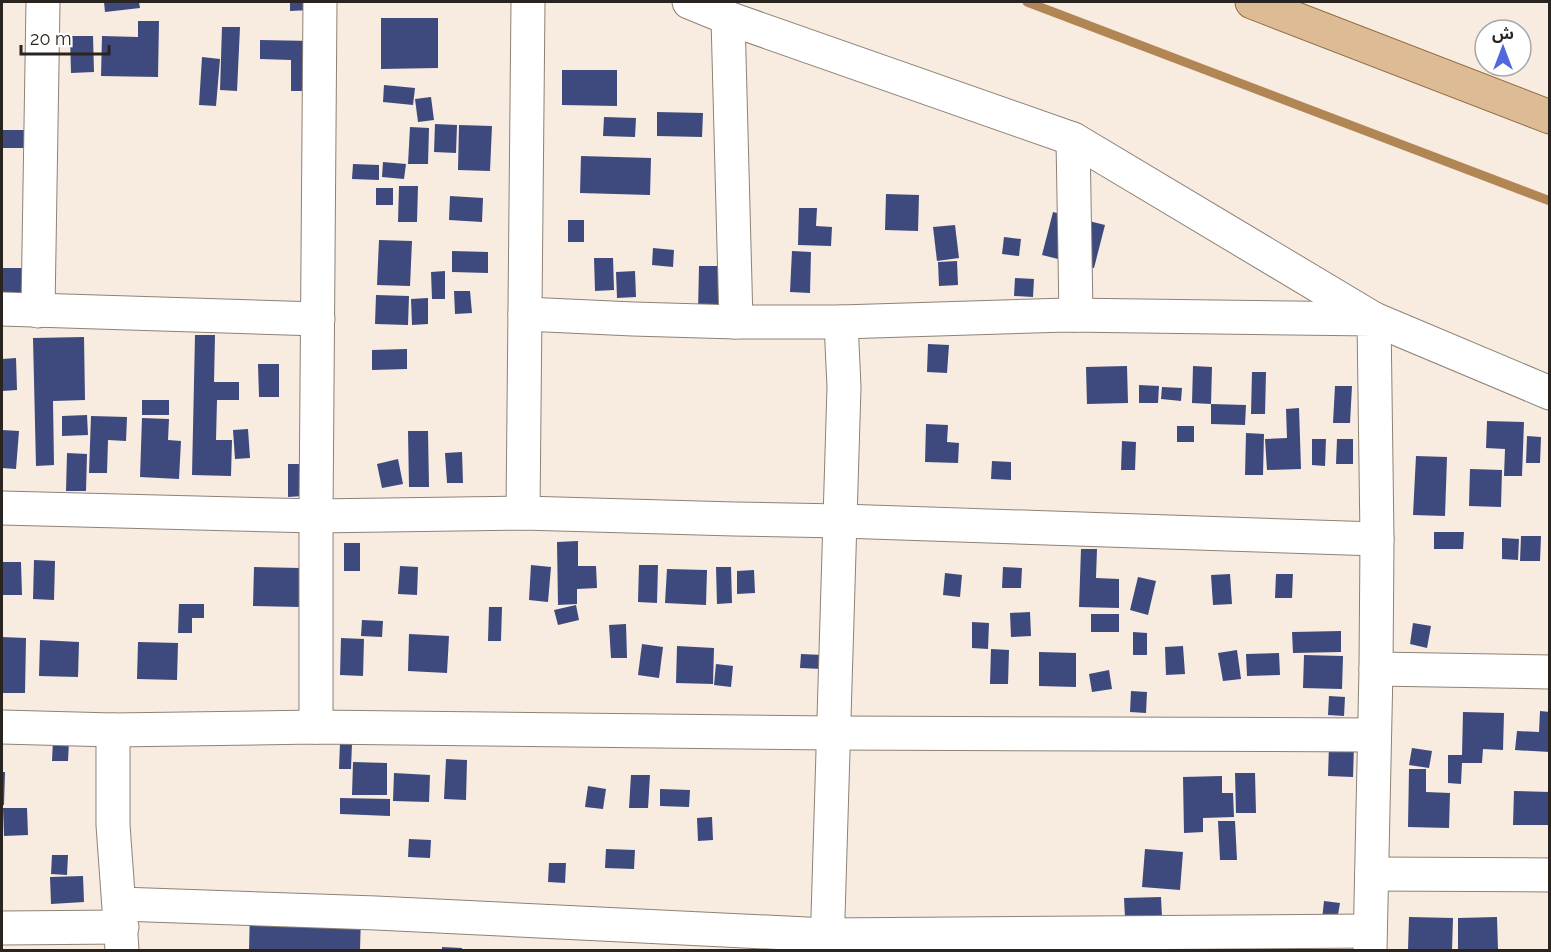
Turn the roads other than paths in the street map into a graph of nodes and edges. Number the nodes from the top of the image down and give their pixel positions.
1 (43, 2) edge
2 (320, 2) edge
3 (528, 2) edge
4 (690, 2) edge
5 (1252, 2) edge
6 (728, 18) junction
7 (1550, 117) edge
8 (1073, 139) junction
9 (2, 309) edge
10 (38, 311) junction
11 (525, 314) junction
12 (1076, 315) junction
13 (318, 319) junction
14 (1374, 319) junction
15 (736, 322) junction
16 (841, 322) junction
17 (1550, 393) edge
18 (2, 508) edge
19 (523, 513) junction
20 (316, 516) junction
21 (841, 521) junction
22 (1377, 539) junction
23 (1376, 669) junction
24 (1550, 672) edge
25 (2, 727) edge
26 (316, 727) junction
27 (113, 730) junction
28 (833, 733) junction
29 (1374, 735) junction
30 (1371, 874) junction
31 (1550, 875) edge
32 (121, 927) edge
33 (2, 928) edge
34 (1370, 941) edge
35 (827, 943) edge

1 - 10 street
2 - 13 street
3 - 11 street
4 - 6 street
5 - 7 main road
6 - 8 street
6 - 15 street
8 - 12 street
8 - 14 street
9 - 10 street
10 - 13 street
11 - 15 street
11 - 19 street
12 - 14 street
12 - 16 street
13 - 20 street
14 - 17 street
14 - 22 street
15 - 16 street
16 - 21 street
18 - 20 street
19 - 20 street
19 - 21 street
20 - 26 street
21 - 22 street
21 - 28 street
22 - 23 street
23 - 24 street
23 - 29 street
25 - 27 street
26 - 27 street
26 - 28 street
27 - 32 street
28 - 29 street
28 - 35 street
29 - 30 street
30 - 31 street
30 - 34 street
32 - 33 street
32 - 35 street
34 - 35 street

